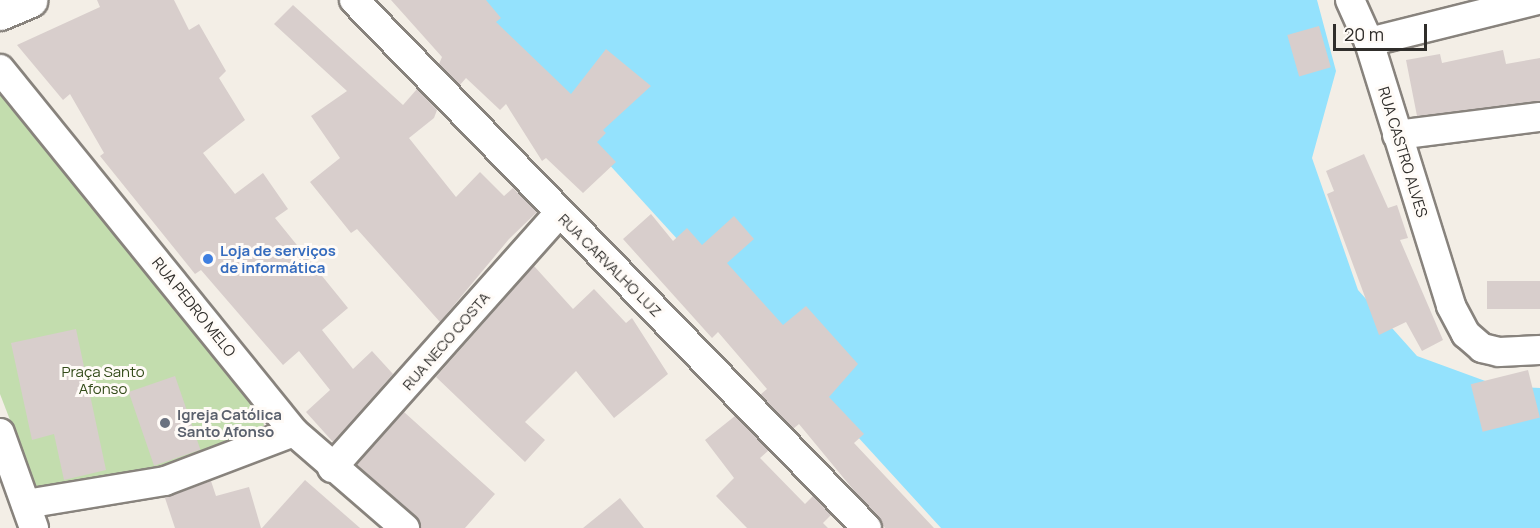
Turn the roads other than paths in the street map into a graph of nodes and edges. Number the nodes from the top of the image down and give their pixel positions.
1 (30, 0) edge
2 (354, 0) edge
3 (1538, 0) edge
4 (1351, 2) edge
5 (0, 13) edge
6 (1369, 42) junction
7 (0, 69) edge
8 (1540, 117) edge
9 (1397, 135) junction
10 (559, 213) junction
11 (1540, 350) edge
12 (294, 432) junction
13 (0, 433) edge
14 (332, 468) junction
15 (30, 516) edge
16 (405, 528) edge
17 (867, 528) edge

1 - 5 main road
2 - 10 street, RUA CARVALHO LUZ
3 - 6 street
4 - 6 street, RUA CASTRO ALVES
6 - 9 street, RUA CASTRO ALVES
7 - 12 street, RUA PEDRO MELO
8 - 9 street
9 - 11 street, RUA CASTRO ALVES
10 - 14 street, RUA NECO COSTA
10 - 17 street, RUA CARVALHO LUZ
12 - 14 street, RUA PEDRO MELO
12 - 15 street
13 - 15 street
14 - 16 street, RUA PEDRO MELO

